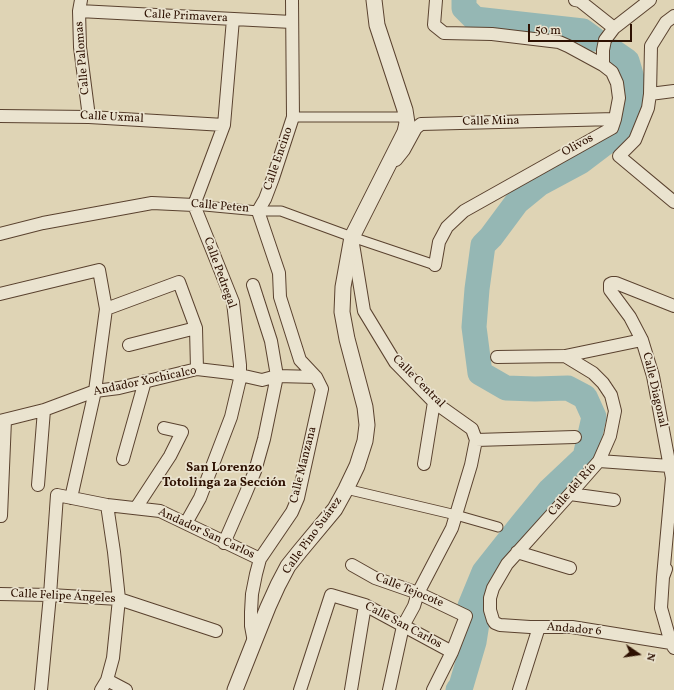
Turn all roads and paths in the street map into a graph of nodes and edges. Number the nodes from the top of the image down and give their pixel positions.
1 (292, 0) edge
2 (374, 0) edge
3 (436, 0) edge
4 (576, 0) edge
5 (650, 0) edge
6 (80, 5) edge
7 (674, 16) edge
8 (234, 19) junction
9 (292, 22) junction
10 (614, 28) junction
11 (603, 66) junction
12 (674, 91) edge
13 (650, 94) junction
14 (0, 116) edge
15 (89, 117) junction
16 (293, 117) junction
17 (406, 117) junction
18 (615, 119) junction
19 (224, 125) junction
20 (388, 164) junction
21 (674, 202) edge
22 (194, 205) junction
23 (258, 210) junction
24 (0, 234) edge
25 (352, 237) junction
26 (435, 265) joint
27 (253, 285) dead end
28 (0, 294) edge
29 (674, 306) edge
30 (106, 309) junction
31 (196, 328) junction
32 (642, 340) junction
33 (129, 345) dead end
34 (565, 356) junction
35 (497, 357) dead end
36 (197, 369) junction
37 (240, 375) junction
38 (277, 376) junction
39 (316, 377) junction
40 (145, 381) junction
41 (95, 391) junction
42 (434, 402) junction
43 (44, 410) junction
44 (3, 420) edge
45 (164, 428) dead end
46 (575, 437) dead end
47 (476, 440) junction
48 (123, 459) dead end
49 (599, 461) junction
50 (424, 464) dead end
51 (670, 466) junction
52 (38, 485) dead end
53 (346, 489) junction
54 (570, 494) junction
55 (71, 498) junction
56 (614, 500) dead end
57 (106, 505) junction
58 (136, 508) junction
59 (456, 515) junction
60 (1, 516) dead end
61 (186, 523) junction
62 (498, 527) dead end
63 (224, 543) junction
64 (674, 548) edge
65 (517, 552) junction
66 (260, 559) junction
67 (352, 565) dead end
68 (570, 568) dead end
69 (663, 577) junction
70 (418, 593) junction
71 (0, 594) edge
72 (50, 594) junction
73 (118, 599) junction
74 (365, 605) junction
75 (500, 625) joint
76 (403, 626) junction
77 (539, 627) junction
78 (216, 631) dead end
79 (254, 642) junction
80 (672, 646) edge
81 (452, 652) junction
82 (104, 685) edge
83 (41, 690) edge
84 (126, 690) edge
85 (235, 690) edge
86 (300, 690) edge
87 (351, 690) edge
88 (389, 690) edge
89 (433, 690) edge
90 (519, 690) edge

1 - 9 street, Calle Encino
2 - 17 street
3 - 11 street, Olivos
4 - 10 street
5 - 10 street
6 - 8 street, Calle Primavera
6 - 15 street, Calle Palomas
7 - 13 street
8 - 9 street, Calle Primavera
8 - 19 street
9 - 16 street, Calle Encino
10 - 11 street
11 - 18 street, Olivos
12 - 13 street
13 - 21 street
14 - 15 street, Calle Uxmal
15 - 19 street, Calle Uxmal
16 - 17 street
16 - 23 street, Calle Encino
17 - 20 street
18 - 20 street, Calle Mina
18 - 26 street, Olivos
19 - 22 street
20 - 25 street
22 - 23 street, Calle Peten
22 - 24 street, Calle Peten
22 - 37 street, Calle Pedregal
23 - 25 street, Calle Peten
23 - 39 street
25 - 26 street, Calle Peten
25 - 42 street, Calle Central
25 - 53 street, Calle Pino Suárez
27 - 38 street
28 - 30 street
29 - 32 street, Calle Diagonal
30 - 31 street
30 - 41 street
31 - 33 street
31 - 36 street
32 - 34 street
32 - 51 street, Calle Diagonal
34 - 35 street
34 - 49 street, Calle del Río
36 - 37 street, Andador Xochicalco
36 - 40 street, Andador Xochicalco
37 - 38 street, Andador Xochicalco
37 - 61 street, Calle Pedregal
38 - 39 street, Andador Xochicalco
38 - 63 street
39 - 66 street, Calle Manzana
40 - 41 street, Andador Xochicalco
40 - 48 street
41 - 43 street, Andador Xochicalco
41 - 55 street
42 - 47 street, Calle Central
42 - 50 street
43 - 44 street, Andador Xochicalco
43 - 52 street
44 - 60 street
45 - 58 street
46 - 47 street
47 - 59 street
49 - 51 street
49 - 54 street, Calle del Río
51 - 69 street, Calle Diagonal
53 - 59 street
53 - 79 street, Calle Pino Suárez
54 - 56 street
54 - 65 street, Calle del Río
55 - 57 street, Andador San Carlos
55 - 72 street, Andador San Carlos
57 - 58 street, Andador San Carlos
57 - 73 street
58 - 61 street, Andador San Carlos
59 - 62 street
59 - 70 street
61 - 63 street, Andador San Carlos
63 - 66 street, Andador San Carlos
64 - 69 street
65 - 68 street
65 - 75 street, Calle del Río
66 - 79 street, Calle Manzana
67 - 70 street, Calle Tejocote
69 - 80 street, Calle Diagonal
70 - 76 street
70 - 81 street, Calle Tejocote
71 - 72 street, Calle Felipe Ángeles
72 - 73 street, Calle Felipe Ángeles
72 - 83 street
73 - 78 street, Calle Felipe Ángeles
73 - 82 street
74 - 76 street, Calle San Carlos
74 - 86 street, Calle San Carlos
74 - 87 street
75 - 77 street, Andador 6
76 - 81 street, Calle San Carlos
76 - 88 street
77 - 80 street, Andador 6
77 - 90 street
79 - 85 street, Calle Pino Suárez
81 - 89 street
82 - 84 street

